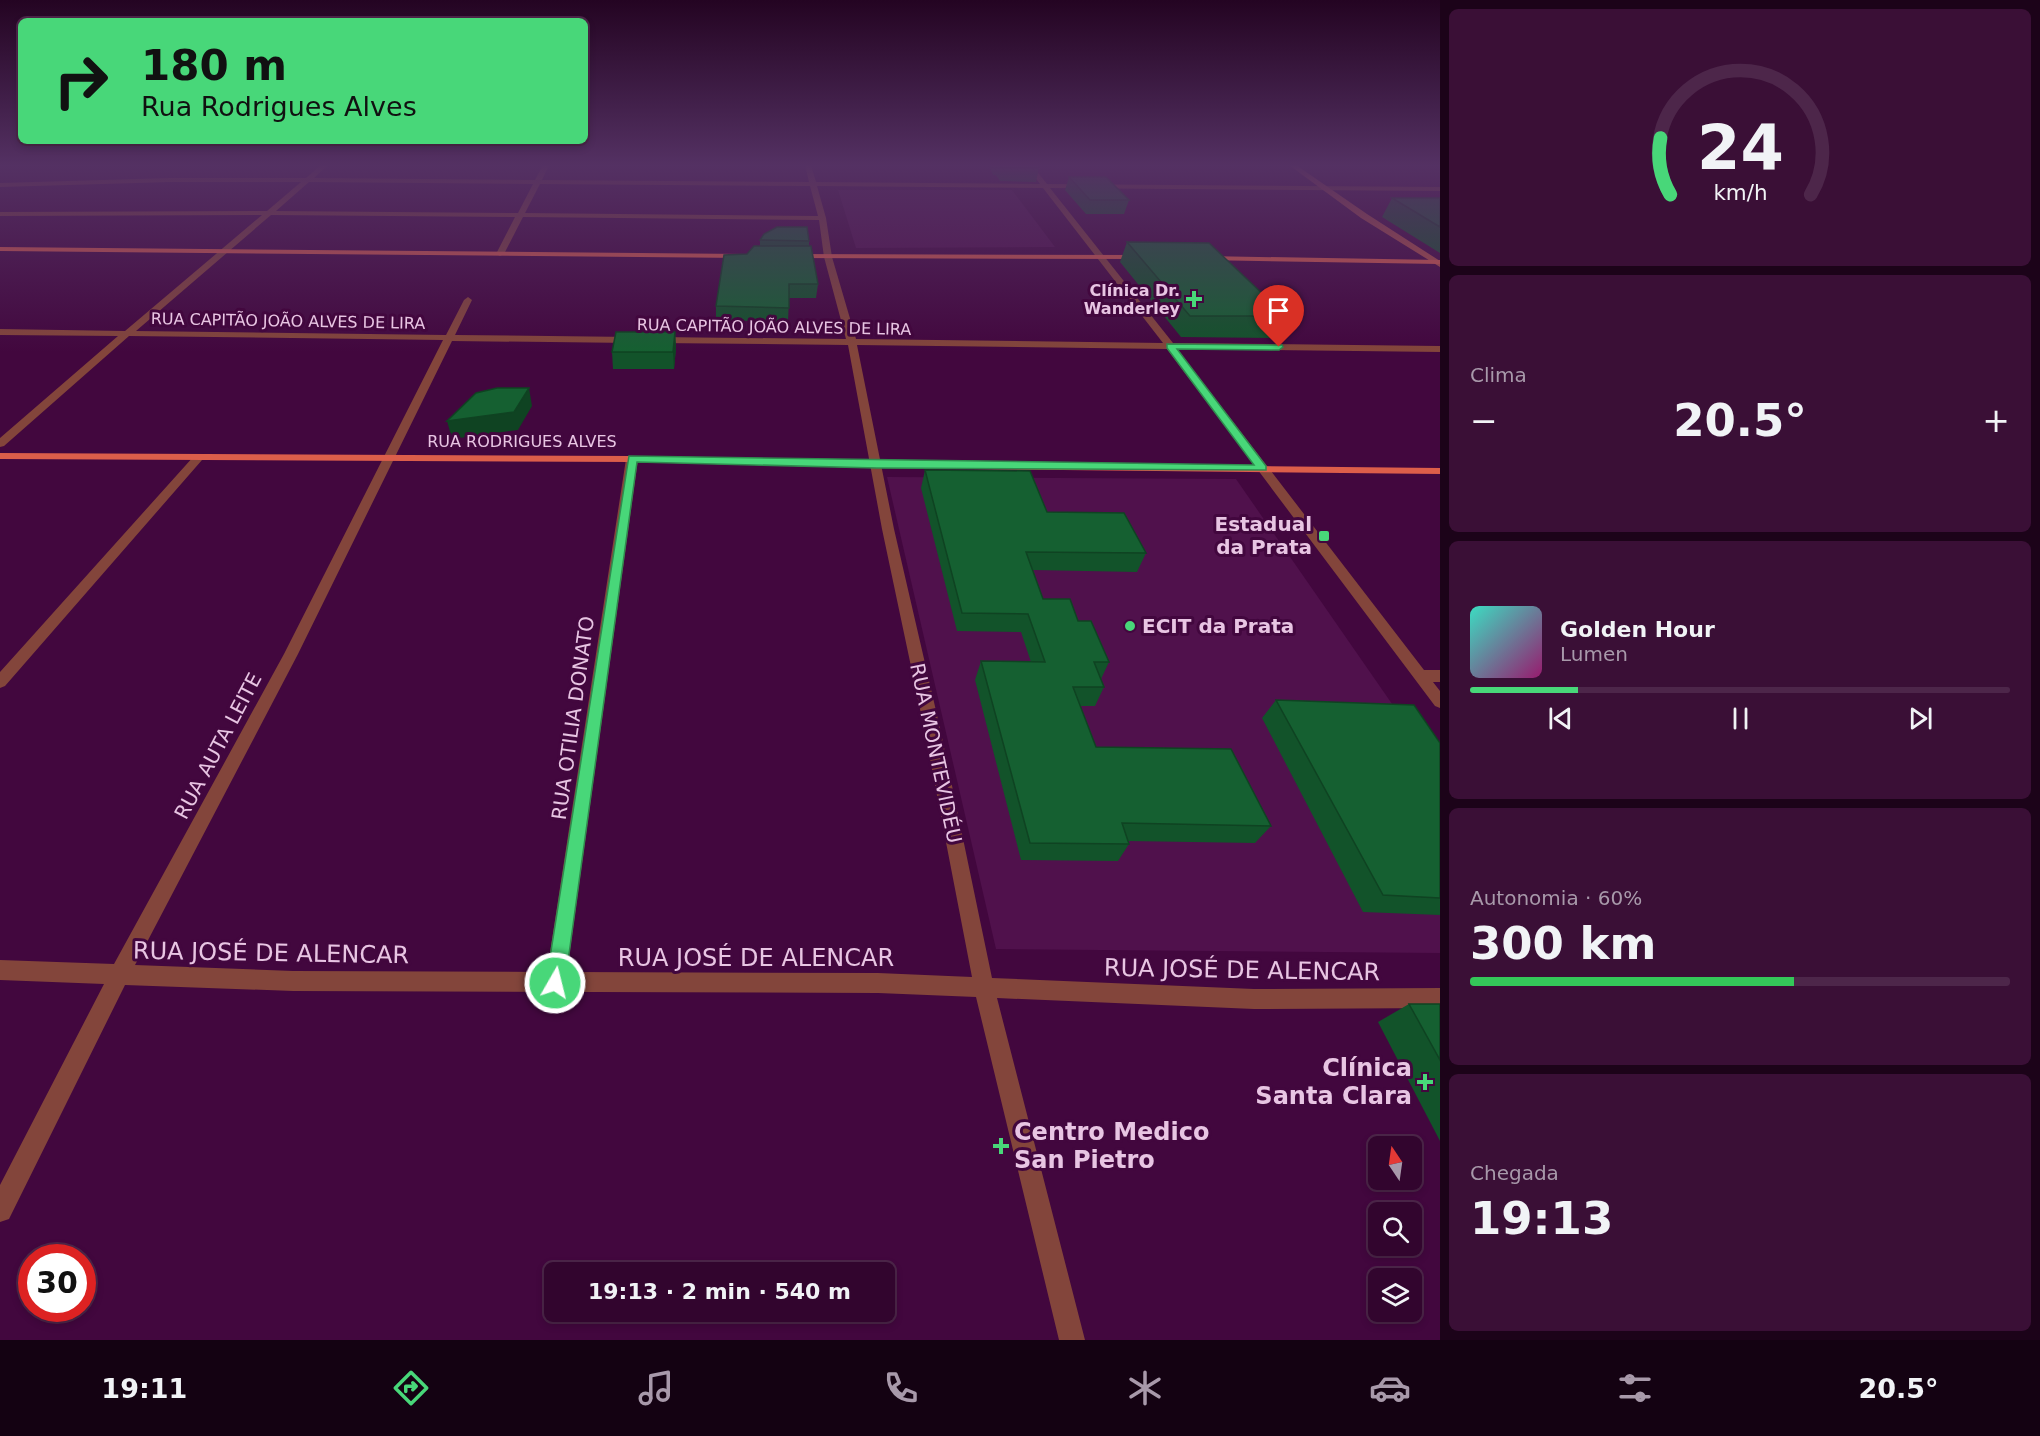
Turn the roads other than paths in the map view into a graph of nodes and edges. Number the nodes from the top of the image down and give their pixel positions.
1 (253, 228) edge
2 (512, 228) edge
3 (824, 228) edge
4 (1076, 228) edge
5 (1382, 228) edge
6 (0, 249) edge
7 (225, 251) junction
8 (500, 254) junction
9 (758, 256) edge
10 (782, 256) edge
11 (828, 256) junction
12 (1099, 257) junction
13 (1146, 257) edge
14 (1192, 258) edge
15 (1439, 263) edge
16 (468, 300) dead end
17 (0, 332) edge
18 (124, 333) junction
19 (449, 338) junction
20 (852, 343) junction
21 (1170, 346) junction
22 (1440, 349) edge
23 (0, 444) edge
24 (0, 456) edge
25 (390, 457) junction
26 (198, 458) junction
27 (632, 459) junction
28 (877, 465) junction
29 (1262, 468) junction
30 (1440, 471) edge
31 (1421, 676) junction
32 (1440, 676) edge
33 (0, 682) edge
34 (1440, 702) edge
35 (0, 970) edge
36 (119, 975) junction
37 (555, 983) junction
38 (984, 988) junction
39 (1440, 998) edge
40 (0, 1210) edge
41 (1071, 1340) edge

1 - 7 street
2 - 8 street
3 - 11 street, RUA MONTEVIDÉU
4 - 12 street
5 - 15 street
6 - 7 main road
7 - 8 main road
7 - 18 street
8 - 9 main road
10 - 11 main road
11 - 12 main road
11 - 20 street, RUA MONTEVIDÉU
12 - 13 main road
12 - 21 street
14 - 15 main road
16 - 19 street, RUA AUTA LEITE
17 - 18 street, RUA CAPITÃO JOÃO ALVES DE LIRA
18 - 19 street, RUA CAPITÃO JOÃO ALVES DE LIRA
18 - 23 street
19 - 20 street, RUA CAPITÃO JOÃO ALVES DE LIRA
19 - 25 street, RUA AUTA LEITE
20 - 21 street, RUA CAPITÃO JOÃO ALVES DE LIRA
20 - 28 street, RUA MONTEVIDÉU
21 - 22 street, RUA CAPITÃO JOÃO ALVES DE LIRA
21 - 29 street
24 - 26 main road, RUA RODRIGUES ALVES
25 - 26 main road, RUA RODRIGUES ALVES
25 - 27 main road, RUA RODRIGUES ALVES
25 - 36 street, RUA AUTA LEITE
26 - 33 street
27 - 28 main road, RUA RODRIGUES ALVES
27 - 37 street, RUA OTILIA DONATO
28 - 29 main road, RUA RODRIGUES ALVES
28 - 38 street, RUA MONTEVIDÉU
29 - 30 main road, RUA RODRIGUES ALVES
29 - 31 street
31 - 32 street
31 - 34 street
35 - 36 street, RUA JOSÉ DE ALENCAR
36 - 37 street, RUA JOSÉ DE ALENCAR
36 - 40 street, RUA AUTA LEITE
37 - 38 street, RUA JOSÉ DE ALENCAR
38 - 39 street, RUA JOSÉ DE ALENCAR
38 - 41 street, RUA MONTEVIDÉU

